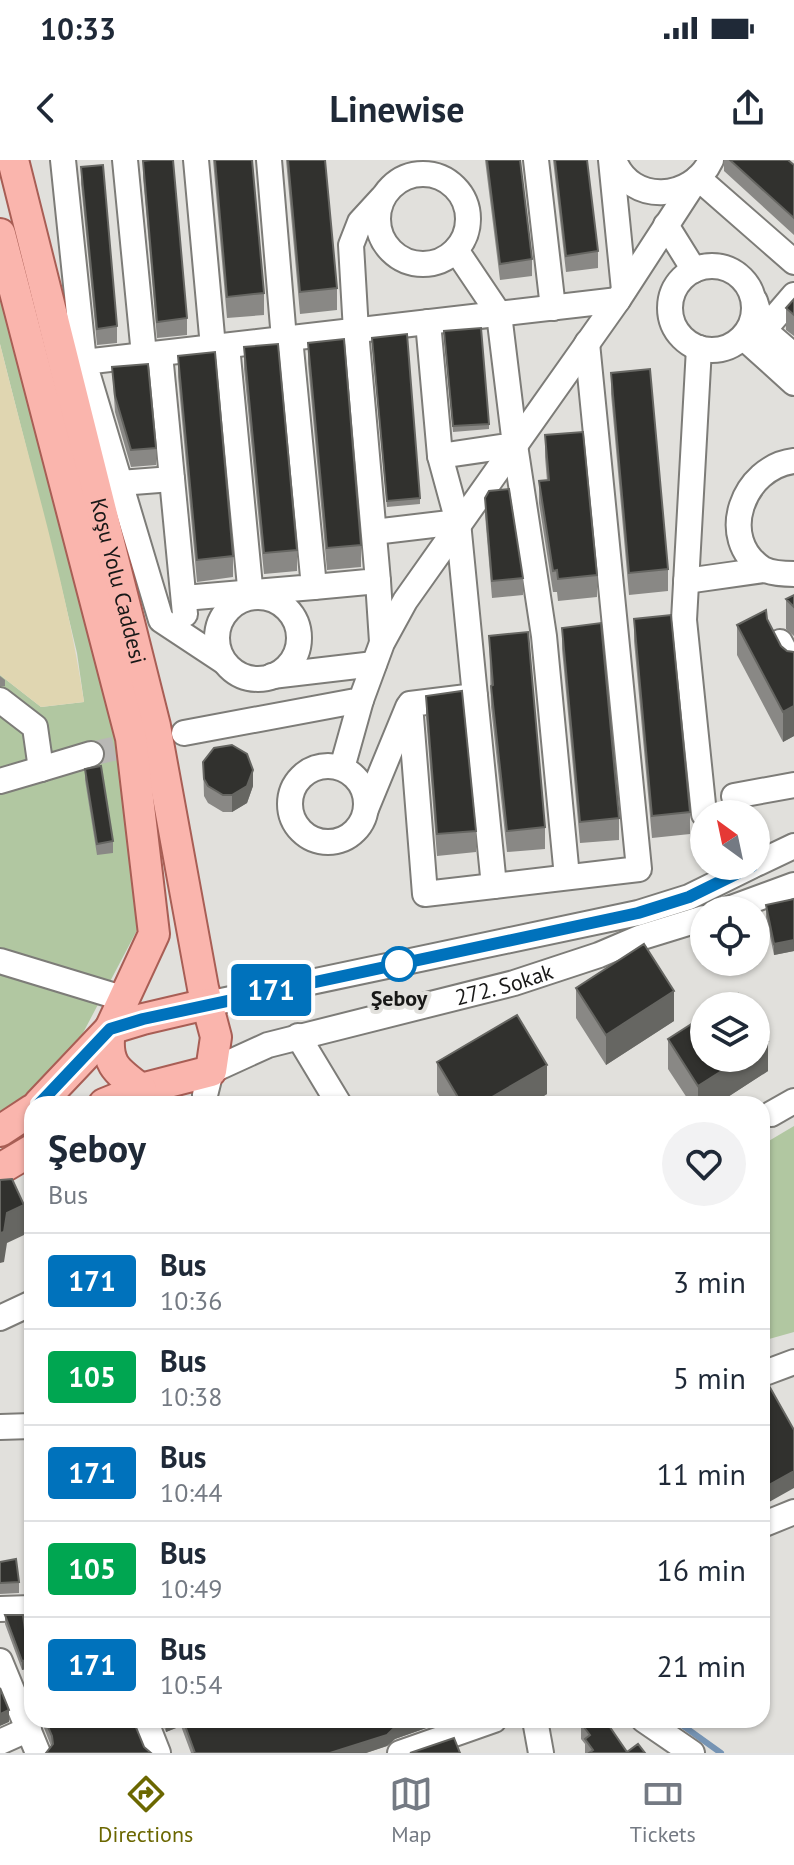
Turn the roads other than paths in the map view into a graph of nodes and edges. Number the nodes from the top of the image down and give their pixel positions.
1 (13, 160) edge
2 (63, 160) edge
3 (125, 160) edge
4 (196, 160) edge
5 (269, 160) edge
6 (400, 160) edge
7 (536, 160) edge
8 (612, 160) edge
9 (701, 174) edge
10 (387, 192) junction
11 (666, 225) junction
12 (0, 234) edge
13 (456, 250) junction
14 (794, 262) edge
15 (694, 270) junction
16 (621, 295) junction
17 (794, 295) edge
18 (553, 308) junction
19 (499, 314) junction
20 (428, 322) junction
21 (356, 331) junction
22 (754, 334) junction
23 (287, 339) junction
24 (587, 343) junction
25 (220, 347) junction
26 (699, 348) junction
27 (152, 354) junction
28 (794, 356) edge
29 (84, 362) junction
30 (794, 383) edge
31 (515, 445) junction
32 (440, 456) junction
33 (794, 461) edge
34 (172, 479) junction
35 (120, 483) junction
36 (458, 522) junction
37 (374, 532) junction
38 (764, 570) junction
39 (794, 574) edge
40 (378, 581) junction
41 (686, 581) junction
42 (314, 587) junction
43 (251, 595) junction
44 (184, 598) junction
45 (684, 620) junction
46 (616, 628) junction
47 (544, 636) junction
48 (188, 637) junction
49 (780, 642) edge
50 (470, 645) junction
51 (378, 654) junction
52 (223, 661) junction
53 (794, 668) edge
54 (272, 676) junction
55 (475, 696) junction
56 (0, 700) edge
57 (361, 700) junction
58 (410, 704) junction
59 (184, 733) dead end
60 (91, 754) tunnel mouth
61 (342, 768) junction
62 (41, 769) junction
63 (0, 781) edge
64 (794, 785) edge
65 (734, 796) dead end
66 (703, 800) edge
67 (366, 809) junction
68 (794, 846) edge
69 (770, 857) edge
70 (567, 877) junction
71 (724, 880) edge
72 (794, 885) edge
73 (494, 886) junction
74 (764, 896) edge
75 (638, 913) junction
76 (690, 922) edge
77 (639, 938) junction
78 (0, 961) edge
79 (125, 999) junction
80 (207, 1004) junction
81 (110, 1029) junction
82 (298, 1036) junction
83 (211, 1071) junction
84 (47, 1096) edge
85 (150, 1096) edge
86 (205, 1096) edge
87 (334, 1096) edge
88 (794, 1101) edge
89 (771, 1114) dead end
90 (24, 1115) edge
91 (0, 1131) edge
92 (24, 1155) edge
93 (0, 1169) edge
94 (24, 1307) edge
95 (0, 1318) edge
96 (794, 1362) edge
97 (770, 1371) edge
98 (24, 1426) edge
99 (0, 1427) edge
100 (794, 1512) edge
101 (770, 1522) edge
102 (24, 1608) edge
103 (0, 1609) edge
104 (0, 1661) edge
105 (21, 1691) edge
106 (148, 1728) edge
107 (484, 1728) edge
108 (536, 1728) edge
109 (656, 1728) edge
110 (29, 1729) joint
111 (0, 1742) edge
112 (466, 1742) edge
113 (38, 1753) edge
114 (158, 1753) edge
115 (400, 1753) edge
116 (541, 1753) edge
117 (692, 1753) edge

1 - 80 main road, Koşu Yolu Caddesi
2 - 29 street
3 - 27 street
4 - 25 street
5 - 23 street
6 - 10 street
7 - 18 street
8 - 9 street
8 - 16 street
9 - 11 street
9 - 14 street
10 - 13 street
10 - 13 street
10 - 21 street
11 - 15 street
11 - 16 street
12 - 79 main road, Koşu Yolu Caddesi
13 - 19 street
15 - 22 street
15 - 26 street
16 - 18 street
16 - 24 street
17 - 22 street
18 - 19 street
19 - 20 street
19 - 31 street
20 - 21 street
20 - 32 street
21 - 23 street
21 - 37 street
22 - 26 street
22 - 28 street
22 - 30 street
23 - 25 street
23 - 42 street
24 - 31 street
24 - 46 street
25 - 27 street
25 - 43 street
26 - 41 street
27 - 29 street
27 - 34 street
29 - 35 street
31 - 32 street
31 - 36 street
31 - 47 street
32 - 36 street
33 - 38 street
34 - 35 street
34 - 44 street
35 - 48 street
36 - 37 street
36 - 50 street
36 - 51 street
37 - 40 street
38 - 39 street
38 - 41 street
40 - 42 street
40 - 51 street
41 - 45 street
42 - 43 street
43 - 44 street
43 - 52 street
43 - 54 street
44 - 48 street
45 - 46 street
45 - 66 street
46 - 47 street
46 - 70 street
47 - 50 street
47 - 70 street
48 - 52 street
49 - 53 street
50 - 55 street
51 - 54 street
51 - 57 street
52 - 54 street
55 - 58 street
55 - 73 street
56 - 62 street
57 - 59 street
57 - 61 street
58 - 67 street
58 - 73 street
60 - 62 street
61 - 67 street
61 - 67 street
62 - 63 street
64 - 65 street
68 - 69 street, 272. Sokak
70 - 73 street
71 - 75 street, 272. Sokak
72 - 74 street
75 - 77 street
75 - 80 street, 272. Sokak
76 - 77 street, 272. Sokak
77 - 82 street, 272. Sokak
78 - 79 street
79 - 81 main road, Koşu Yolu Caddesi
80 - 81 main road, 272. Sokak
80 - 83 main road
81 - 84 main road
81 - 85 main road
82 - 83 street, 272. Sokak
82 - 87 street
83 - 85 main road, 272. Sokak
83 - 86 street
88 - 89 street
90 - 91 main road
92 - 93 main road
94 - 95 street
96 - 97 street
98 - 99 street
100 - 101 street
102 - 103 street
104 - 105 street
106 - 114 street
107 - 112 street
108 - 116 street
109 - 117 street
110 - 111 street
110 - 113 street
112 - 115 street

